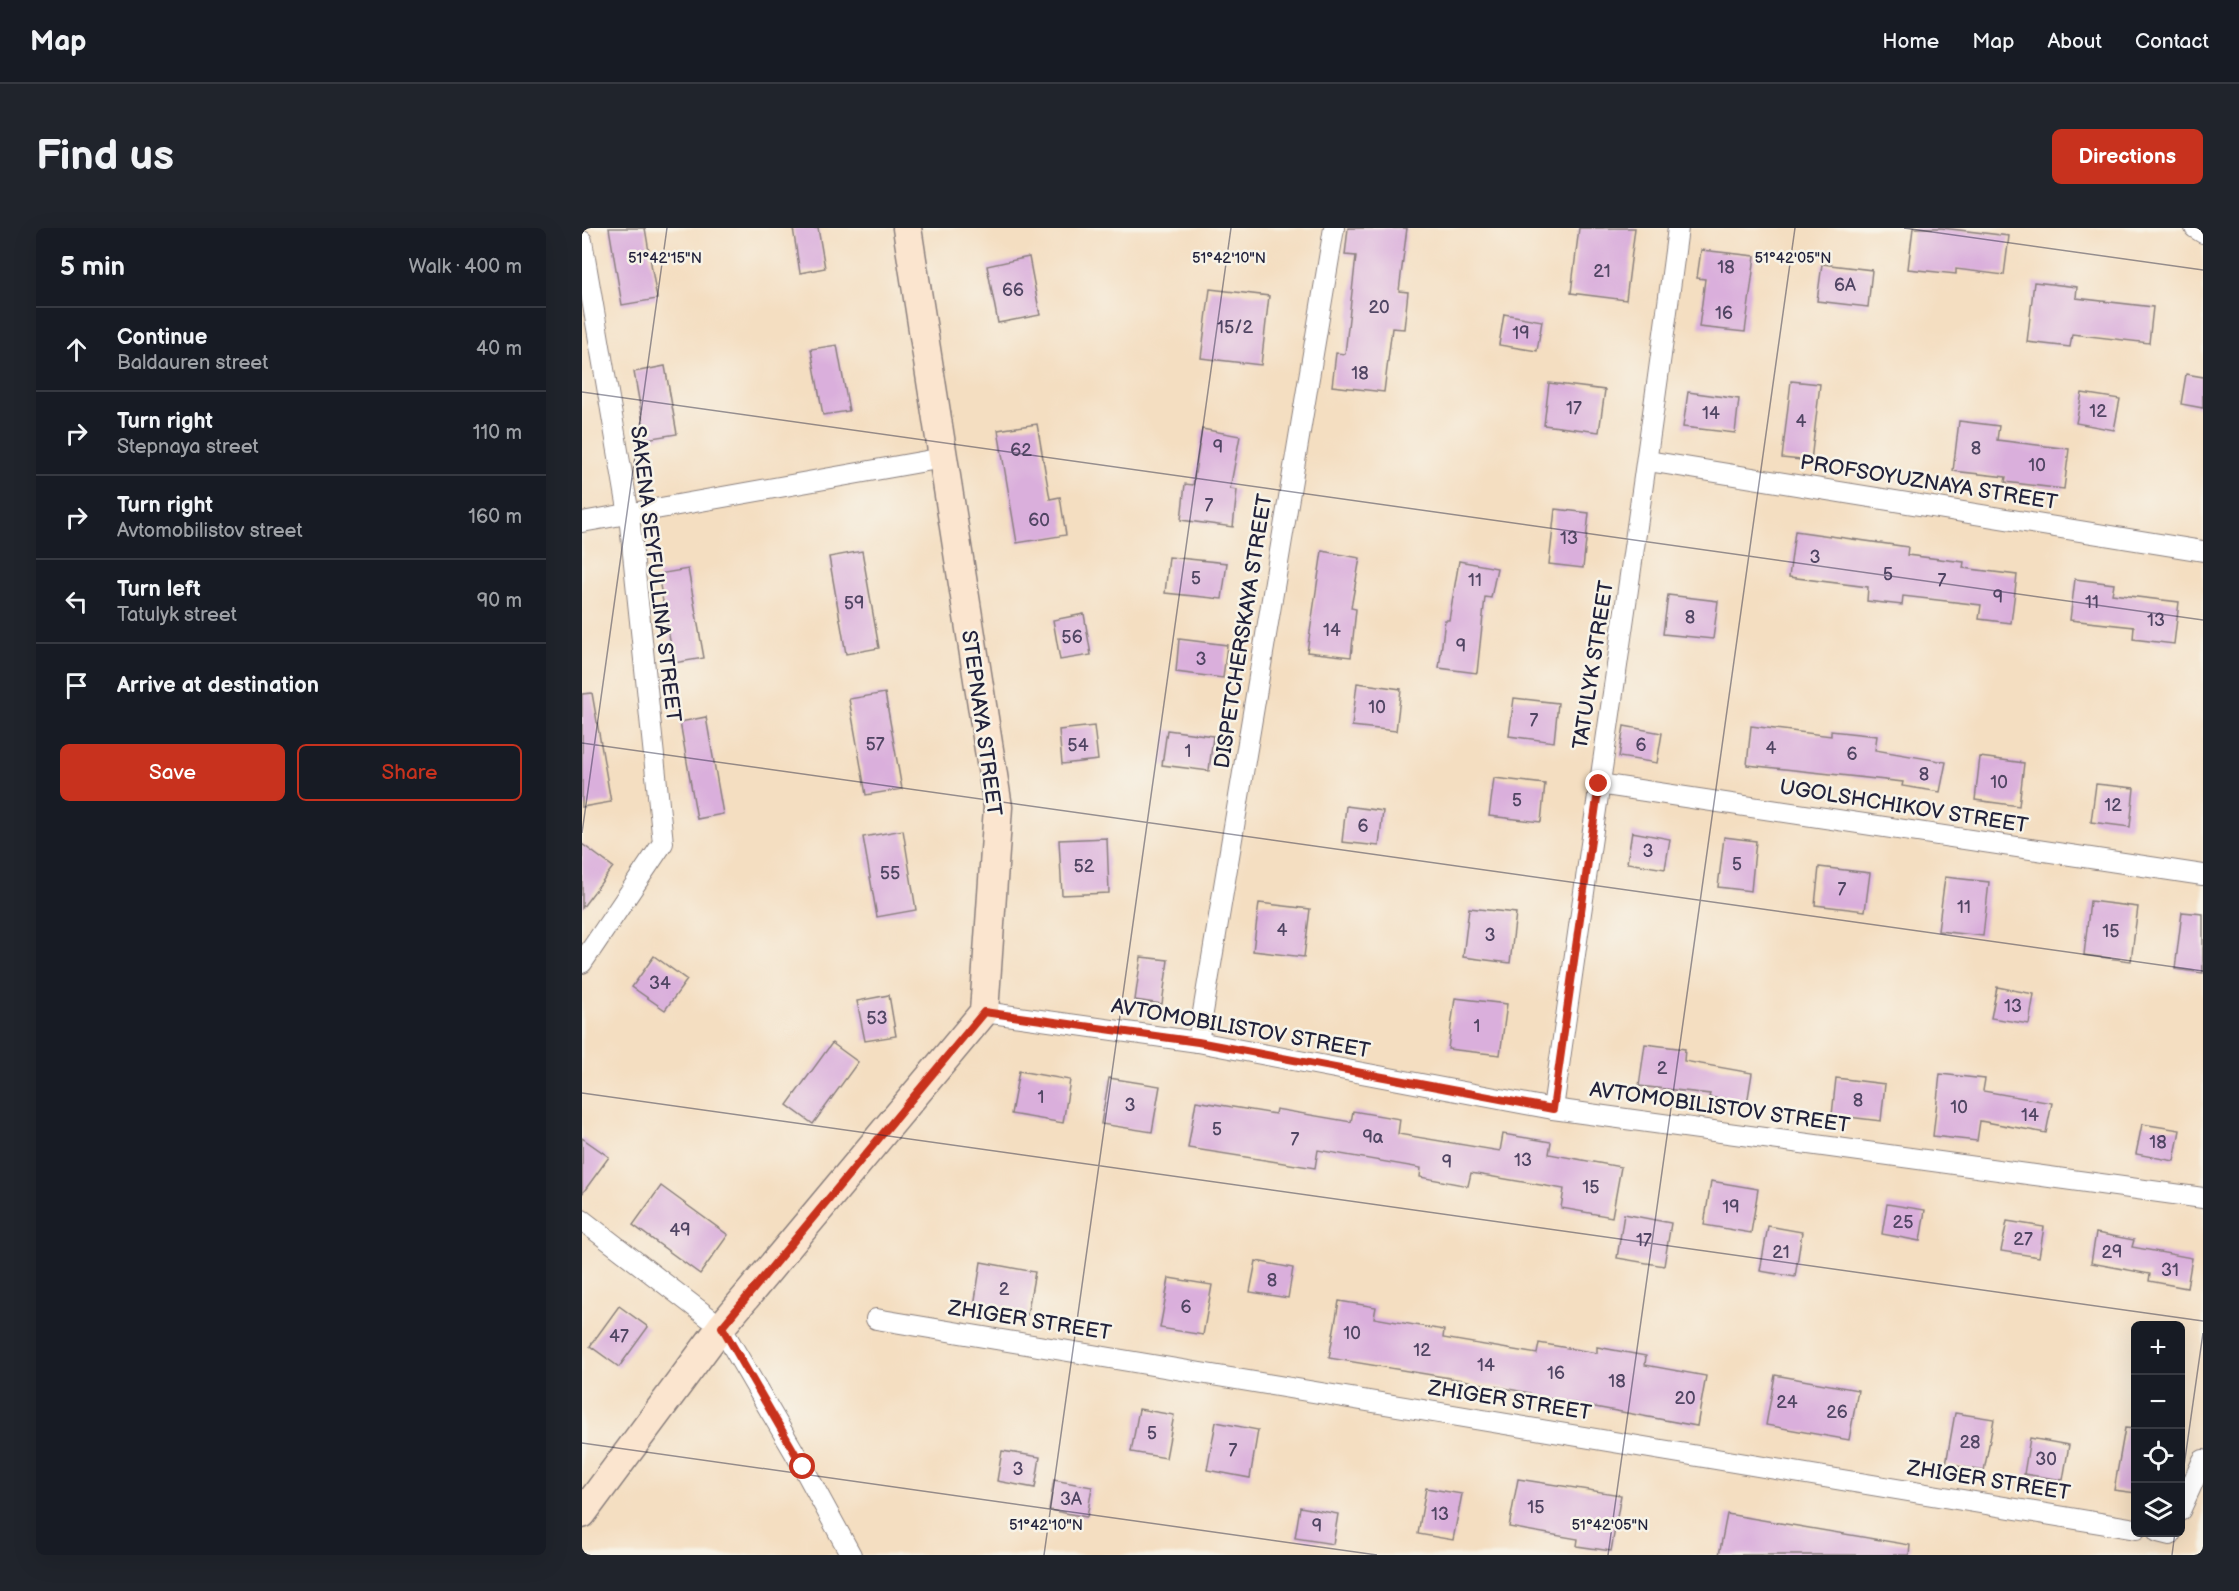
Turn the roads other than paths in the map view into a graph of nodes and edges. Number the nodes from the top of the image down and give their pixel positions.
1 (907, 228) edge
2 (1334, 228) edge
3 (1678, 228) edge
4 (2195, 228) edge
5 (2203, 233) edge
6 (582, 241) edge
7 (943, 458) junction
8 (1648, 461) junction
9 (629, 515) junction
10 (582, 522) edge
11 (2203, 551) edge
12 (1599, 784) junction
13 (2203, 875) edge
14 (582, 963) edge
15 (984, 1012) junction
16 (1198, 1042) junction
17 (1553, 1109) junction
18 (2203, 1198) edge
19 (582, 1220) edge
20 (876, 1319) dead end
21 (722, 1327) junction
22 (2203, 1460) edge
23 (2185, 1502) edge
24 (582, 1514) edge
25 (2131, 1528) edge
26 (851, 1555) edge

1 - 7 street, STEPNAYA STREET
2 - 16 street, DISPETCHERSKAYA STREET
3 - 8 street, TATULYK STREET
4 - 5 street
6 - 9 street, SAKENA SEYFULLINA STREET
7 - 9 street
7 - 15 street, STEPNAYA STREET
8 - 11 street, PROFSOYUZNAYA STREET
8 - 12 street, TATULYK STREET
9 - 10 street
9 - 14 street, SAKENA SEYFULLINA STREET
12 - 13 street, UGOLSHCHIKOV STREET
12 - 17 street, TATULYK STREET
15 - 16 street, AVTOMOBILISTOV STREET
15 - 21 street
16 - 17 street, AVTOMOBILISTOV STREET
17 - 18 street, AVTOMOBILISTOV STREET
19 - 21 street
20 - 25 street, ZHIGER STREET
21 - 24 street
21 - 26 street
22 - 23 street

